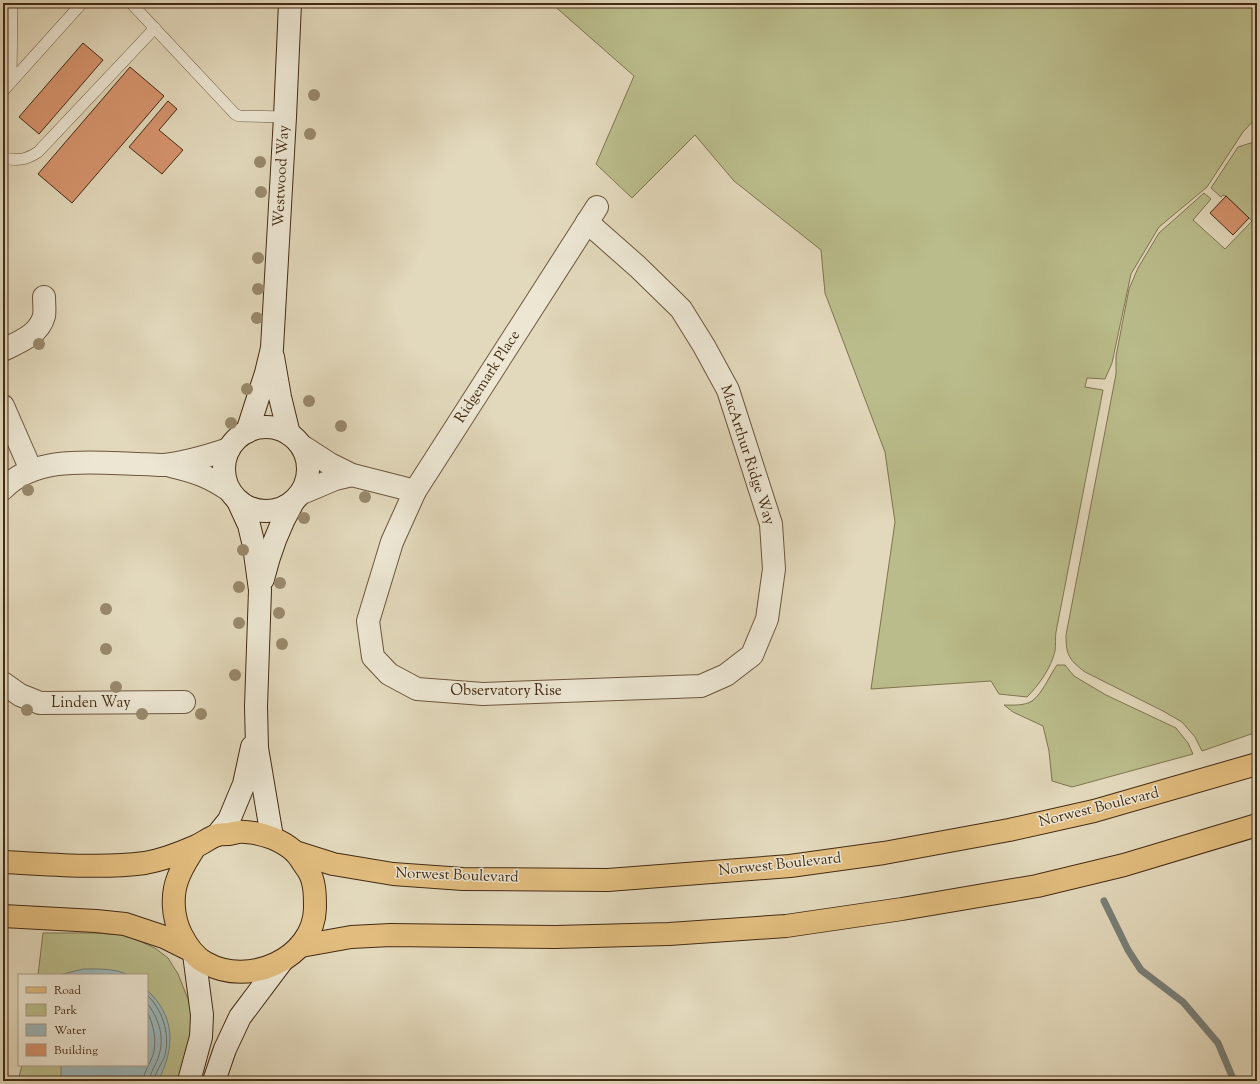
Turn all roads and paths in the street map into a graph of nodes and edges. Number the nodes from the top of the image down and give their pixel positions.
1 (12, 3) edge
2 (82, 3) edge
3 (131, 3) edge
4 (290, 3) edge
5 (155, 28) junction
6 (11, 82) junction
7 (3, 91) edge
8 (285, 117) junction
9 (3, 158) edge
10 (592, 214) joint
11 (44, 297) dead end
12 (272, 348) junction
13 (3, 350) edge
14 (3, 406) edge
15 (247, 432) junction
16 (295, 440) junction
17 (229, 449) junction
18 (164, 465) junction
19 (31, 470) junction
20 (352, 475) junction
21 (3, 489) edge
22 (415, 491) junction
23 (233, 495) junction
24 (297, 497) junction
25 (260, 590) junction
26 (726, 675) joint
27 (3, 683) edge
28 (184, 702) dead end
29 (256, 706) junction
30 (1257, 764) edge
31 (1257, 825) edge
32 (217, 835) junction
33 (272, 837) junction
34 (195, 847) junction
35 (295, 852) junction
36 (3, 862) edge
37 (3, 916) edge
38 (301, 946) junction
39 (192, 952) junction
40 (282, 961) junction
41 (189, 1081) edge
42 (214, 1081) edge

1 - 6 lane
2 - 6 lane
3 - 5 lane
4 - 8 street, Westwood Way
5 - 8 lane
5 - 9 lane
6 - 7 lane
8 - 12 street, Westwood Way
10 - 22 street, Ridgemark Place
10 - 26 street, MacArthur Ridge Way
11 - 13 street
12 - 15 street, Westwood Way
12 - 16 street, Westwood Way
14 - 19 street
15 - 16 street
15 - 17 street
16 - 20 street
16 - 24 street
17 - 18 street
17 - 23 street
18 - 19 street
18 - 23 street
19 - 21 street
20 - 22 street
20 - 24 street
22 - 26 street, Observatory Rise
23 - 24 street
23 - 25 street
24 - 25 street
25 - 29 street
27 - 28 street, Linden Way
29 - 32 street
29 - 33 street
30 - 35 main road, Norwest Boulevard
31 - 38 main road
32 - 33 main road
32 - 34 main road
33 - 35 main road
34 - 36 main road
34 - 39 main road
35 - 38 main road
37 - 39 main road
38 - 40 main road
39 - 40 main road
39 - 41 street
40 - 42 street

